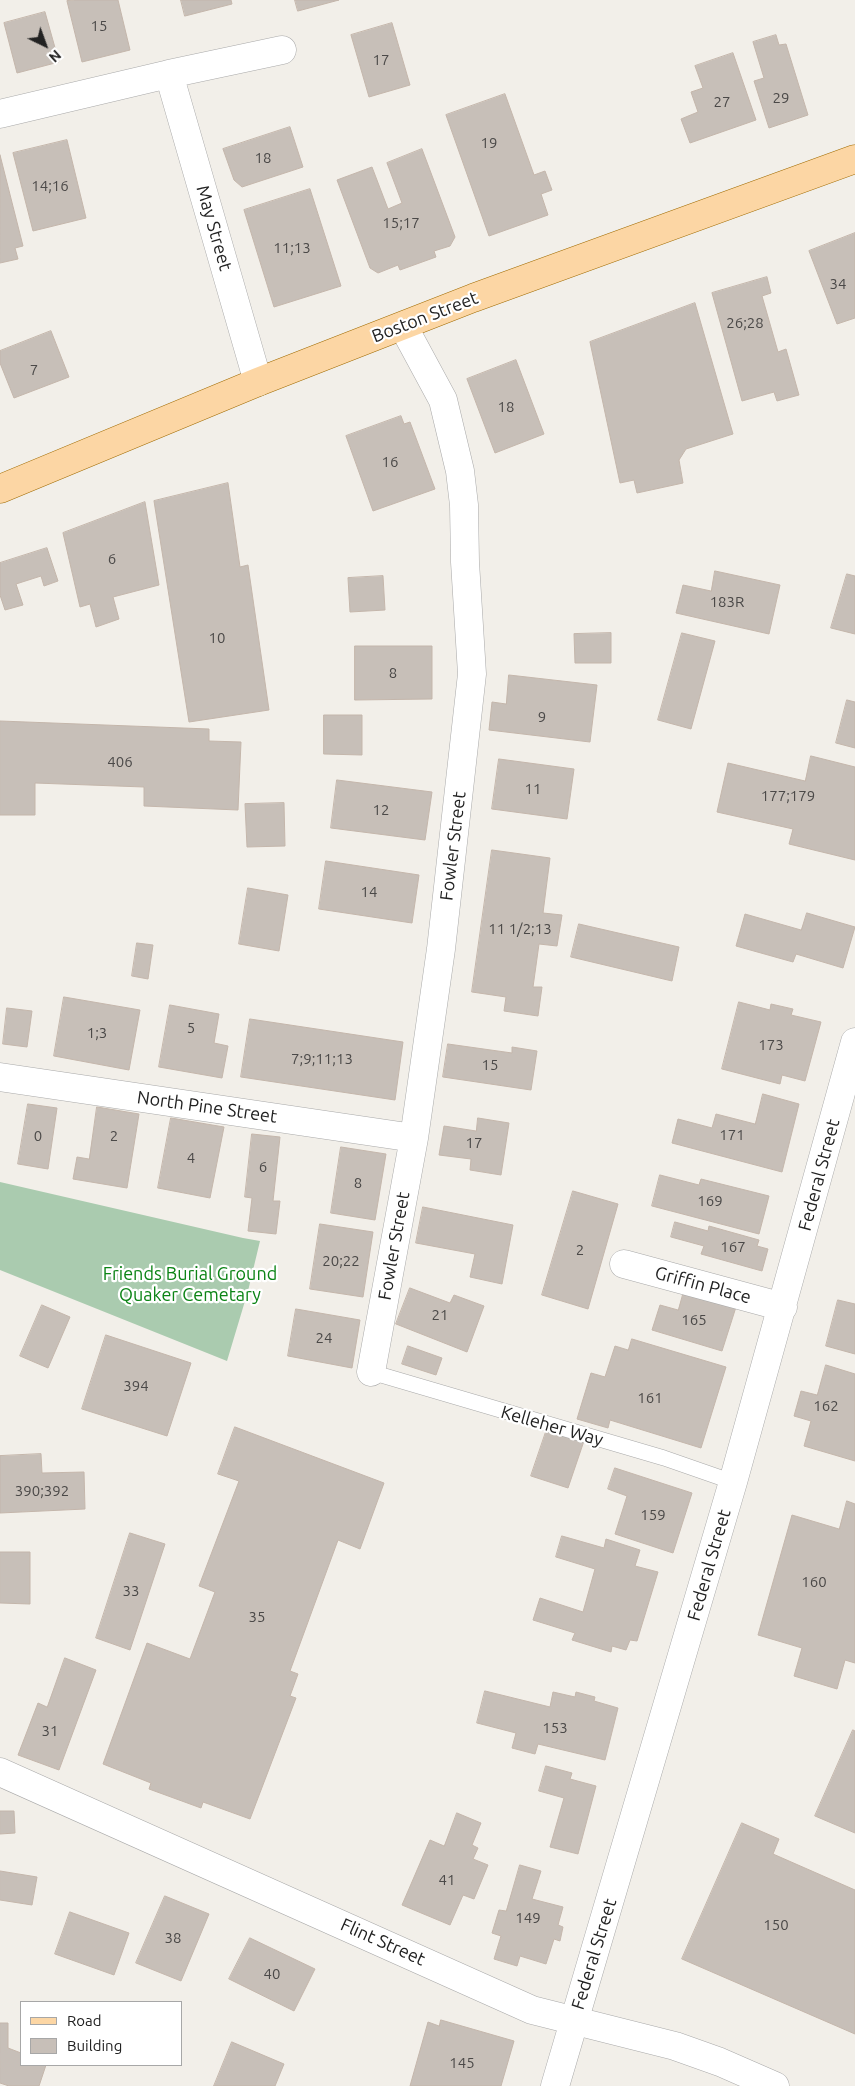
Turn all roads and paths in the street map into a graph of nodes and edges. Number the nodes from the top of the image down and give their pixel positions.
1 (282, 50) dead end
2 (170, 74) junction
3 (0, 114) edge
4 (855, 159) edge
5 (403, 326) junction
6 (258, 382) junction
7 (0, 489) edge
8 (855, 1042) edge
9 (0, 1077) edge
10 (414, 1138) junction
11 (624, 1264) dead end
12 (783, 1306) junction
13 (371, 1372) joint
14 (733, 1482) junction
15 (0, 1772) edge
16 (574, 2022) junction
17 (555, 2086) edge
18 (775, 2086) edge

1 - 2 street
2 - 3 street
2 - 6 street, May Street
4 - 5 main road, Boston Street
5 - 6 main road, Boston Street
5 - 10 street, Fowler Street
6 - 7 main road, Boston Street
8 - 12 street, Federal Street
9 - 10 street, North Pine Street
10 - 13 street, Fowler Street
11 - 12 street, Griffin Place
12 - 14 street, Federal Street
13 - 14 lane, Kelleher Way
14 - 16 street, Federal Street
15 - 16 street, Flint Street
16 - 17 street, Federal Street
16 - 18 street, Flint Street

